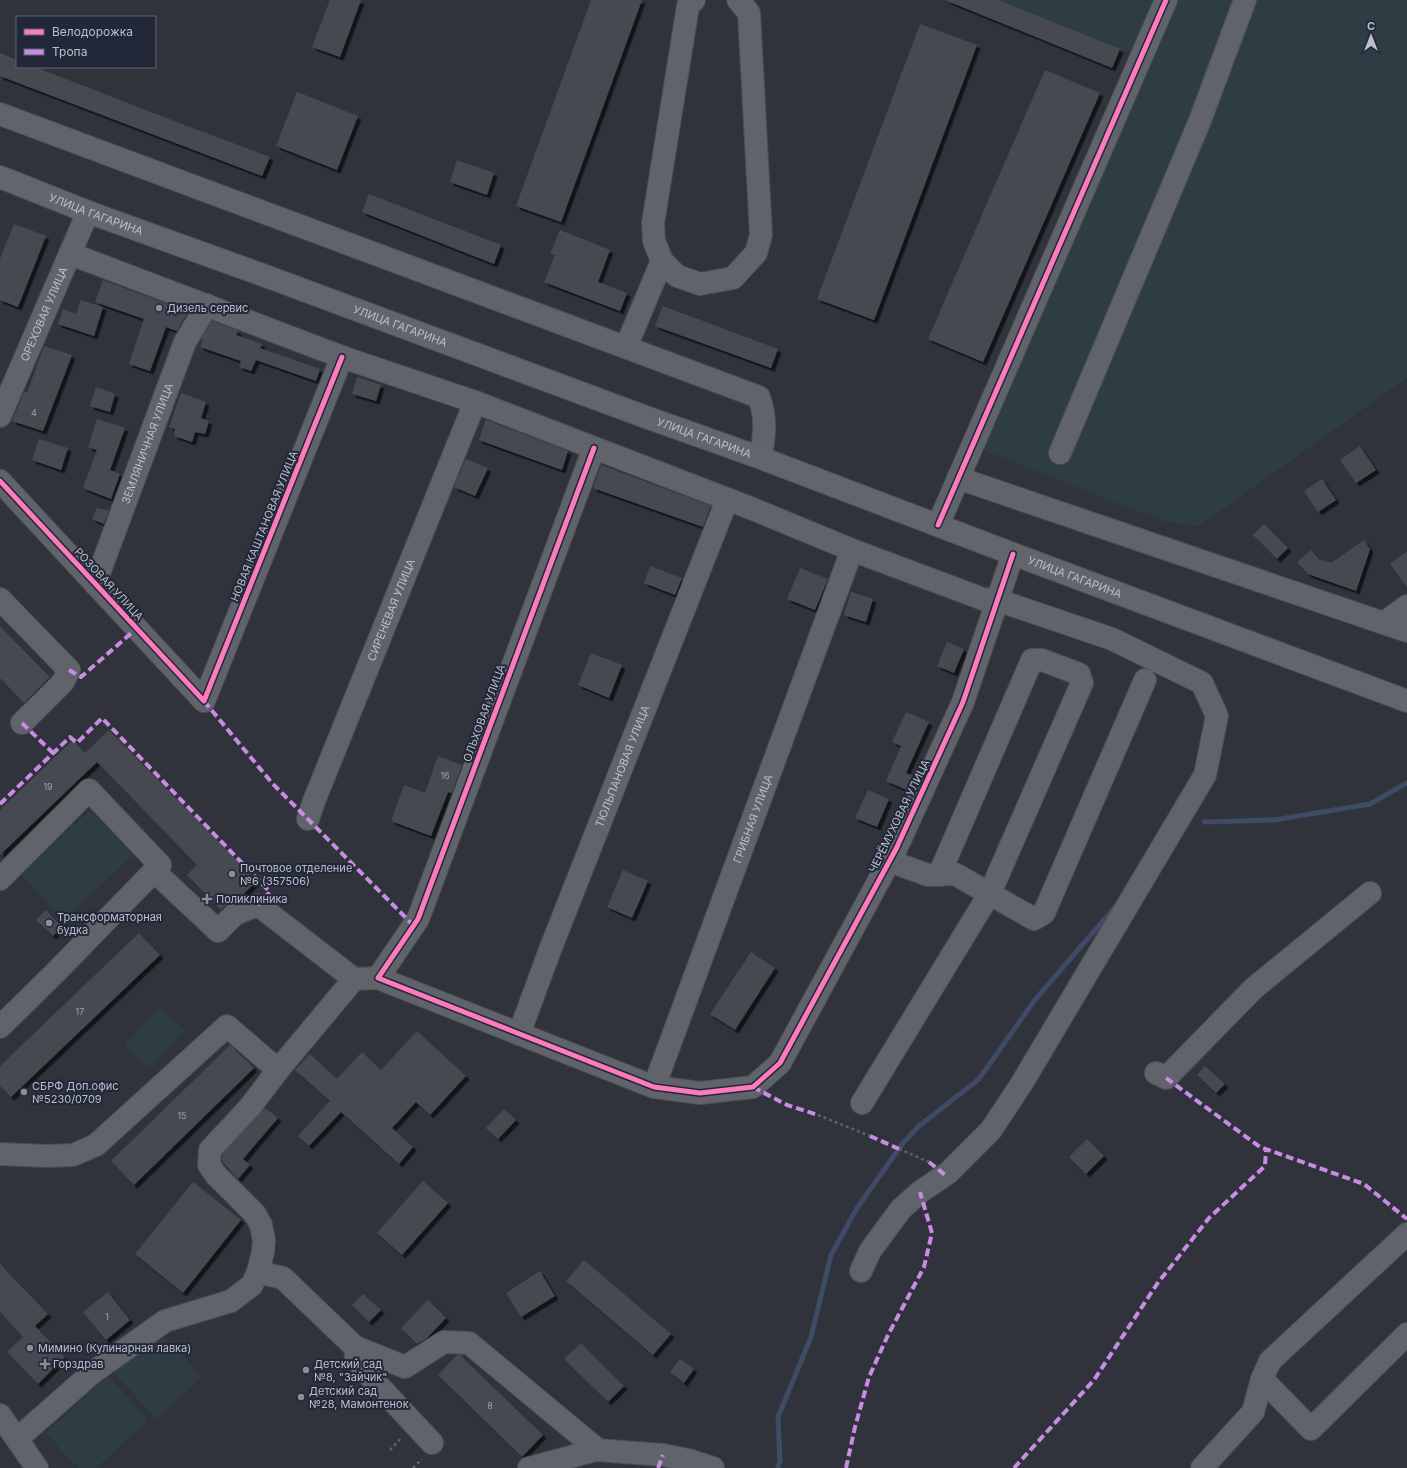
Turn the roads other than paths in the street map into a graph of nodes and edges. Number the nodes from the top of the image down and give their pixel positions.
1 (694, 0) edge
2 (738, 0) edge
3 (1166, 0) edge
4 (1245, 0) edge
5 (0, 114) edge
6 (0, 177) edge
7 (88, 212) junction
8 (71, 254) junction
9 (662, 261) junction
10 (207, 305) junction
11 (626, 347) junction
12 (342, 357) junction
13 (475, 402) junction
14 (0, 416) edge
15 (594, 448) junction
16 (1060, 453) dead end
17 (761, 458) junction
18 (958, 478) junction
19 (0, 480) edge
20 (728, 500) junction
21 (938, 525) junction
22 (852, 550) junction
23 (1013, 554) junction
24 (95, 584) junction
25 (0, 599) edge
26 (997, 600) junction
27 (1407, 606) edge
28 (1384, 623) junction
29 (1407, 632) edge
30 (1145, 680) dead end
31 (204, 701) joint
32 (1407, 701) edge
33 (22, 723) dead end
34 (308, 819) dead end
35 (889, 861) junction
36 (160, 865) junction
37 (939, 875) junction
38 (0, 879) edge
39 (990, 893) junction
40 (1370, 893) dead end
41 (378, 978) junction
42 (354, 979) junction
43 (0, 1027) edge
44 (519, 1034) junction
45 (278, 1070) junction
46 (1156, 1073) dead end
47 (654, 1087) junction
48 (862, 1103) dead end
49 (0, 1154) edge
50 (1407, 1234) edge
51 (862, 1271) dead end
52 (258, 1272) junction
53 (1407, 1334) edge
54 (355, 1347) junction
55 (1262, 1379) junction
56 (0, 1415) edge
57 (17, 1439) junction
58 (432, 1443) dead end
59 (598, 1450) junction
60 (38, 1468) edge
61 (529, 1468) edge
62 (713, 1468) edge
63 (1202, 1468) edge

1 - 9 street
2 - 9 street
3 - 18 street
4 - 16 street
5 - 11 street
6 - 7 main road, УЛИЦА ГАГАРИНА
7 - 8 street, ОРЕХОВАЯ УЛИЦА
7 - 17 main road, УЛИЦА ГАГАРИНА
8 - 10 street
8 - 14 street, ОРЕХОВАЯ УЛИЦА
9 - 11 street
10 - 12 street
10 - 24 street, ЗЕМЛЯНИЧНАЯ УЛИЦА
11 - 17 street
12 - 13 street
12 - 31 street, НОВАЯ КАШТАНОВАЯ УЛИЦА
13 - 15 street
13 - 34 street, СИРЕНЕВАЯ УЛИЦА
15 - 20 street
15 - 41 street, ОЛЬХОВАЯ УЛИЦА
17 - 21 main road, УЛИЦА ГАГАРИНА
18 - 21 street
18 - 28 street
19 - 24 street, РОЗОВАЯ УЛИЦА
20 - 22 street
20 - 44 street, ТЮЛЬПАНОВАЯ УЛИЦА
21 - 23 main road, УЛИЦА ГАГАРИНА
22 - 26 street
22 - 47 street, ГРИБНАЯ УЛИЦА
23 - 26 street, ЧЕРЁМУХОВАЯ УЛИЦА
23 - 32 main road, УЛИЦА ГАГАРИНА
24 - 31 street, РОЗОВАЯ УЛИЦА
25 - 33 street
26 - 35 street, ЧЕРЁМУХОВАЯ УЛИЦА
26 - 51 street
27 - 28 street
28 - 29 street
30 - 39 street
35 - 37 street
35 - 47 street, ЧЕРЁМУХОВАЯ УЛИЦА
36 - 38 street
36 - 42 street
36 - 43 street
37 - 39 street
37 - 39 street
39 - 48 street
40 - 46 street
41 - 42 street
41 - 44 street
42 - 45 street
44 - 47 street
45 - 49 street
45 - 52 street
50 - 55 street
52 - 54 street
52 - 57 street
53 - 55 street
54 - 58 street
54 - 59 street
55 - 63 street
56 - 57 street
57 - 60 street
59 - 61 street
59 - 62 street

